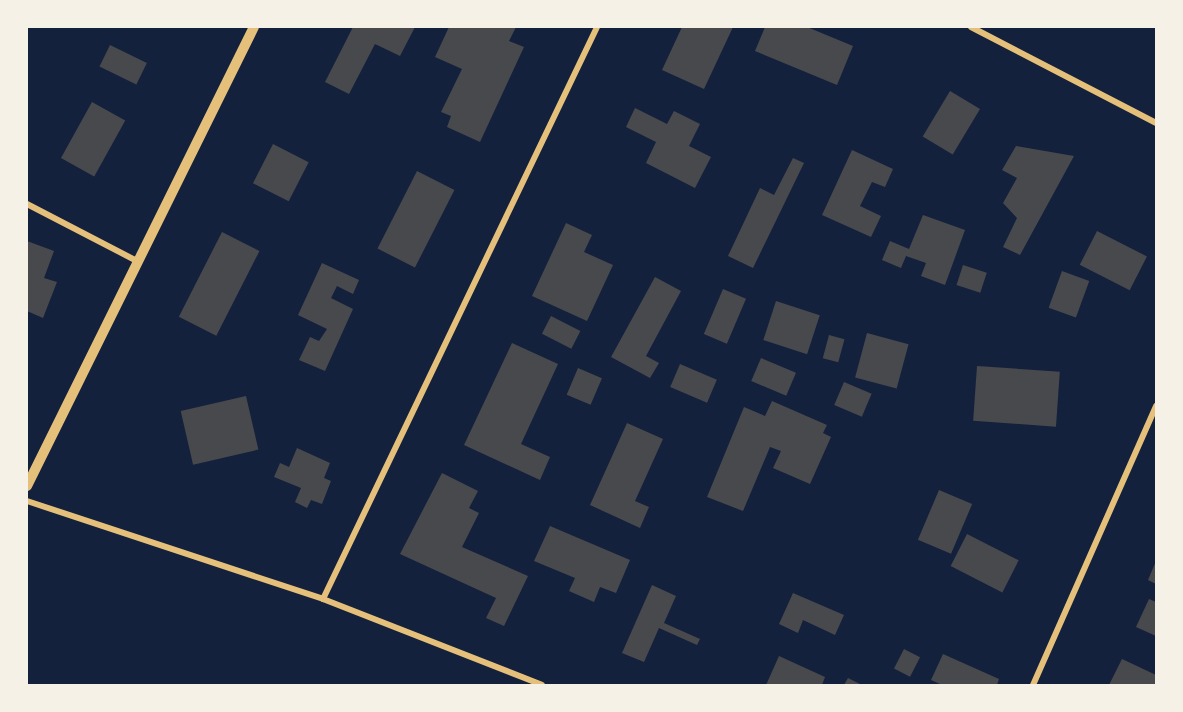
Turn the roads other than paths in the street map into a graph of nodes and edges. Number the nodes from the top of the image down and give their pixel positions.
1 (254, 27) edge
2 (597, 27) edge
3 (971, 27) edge
4 (1156, 123) edge
5 (27, 204) edge
6 (139, 263) junction
7 (1156, 406) edge
8 (27, 486) edge
9 (27, 501) edge
10 (323, 599) junction
11 (542, 685) edge
12 (1033, 685) edge

1 - 6 street
2 - 10 street
3 - 4 street
5 - 6 street
6 - 8 street
7 - 12 street
9 - 10 street
10 - 11 street

